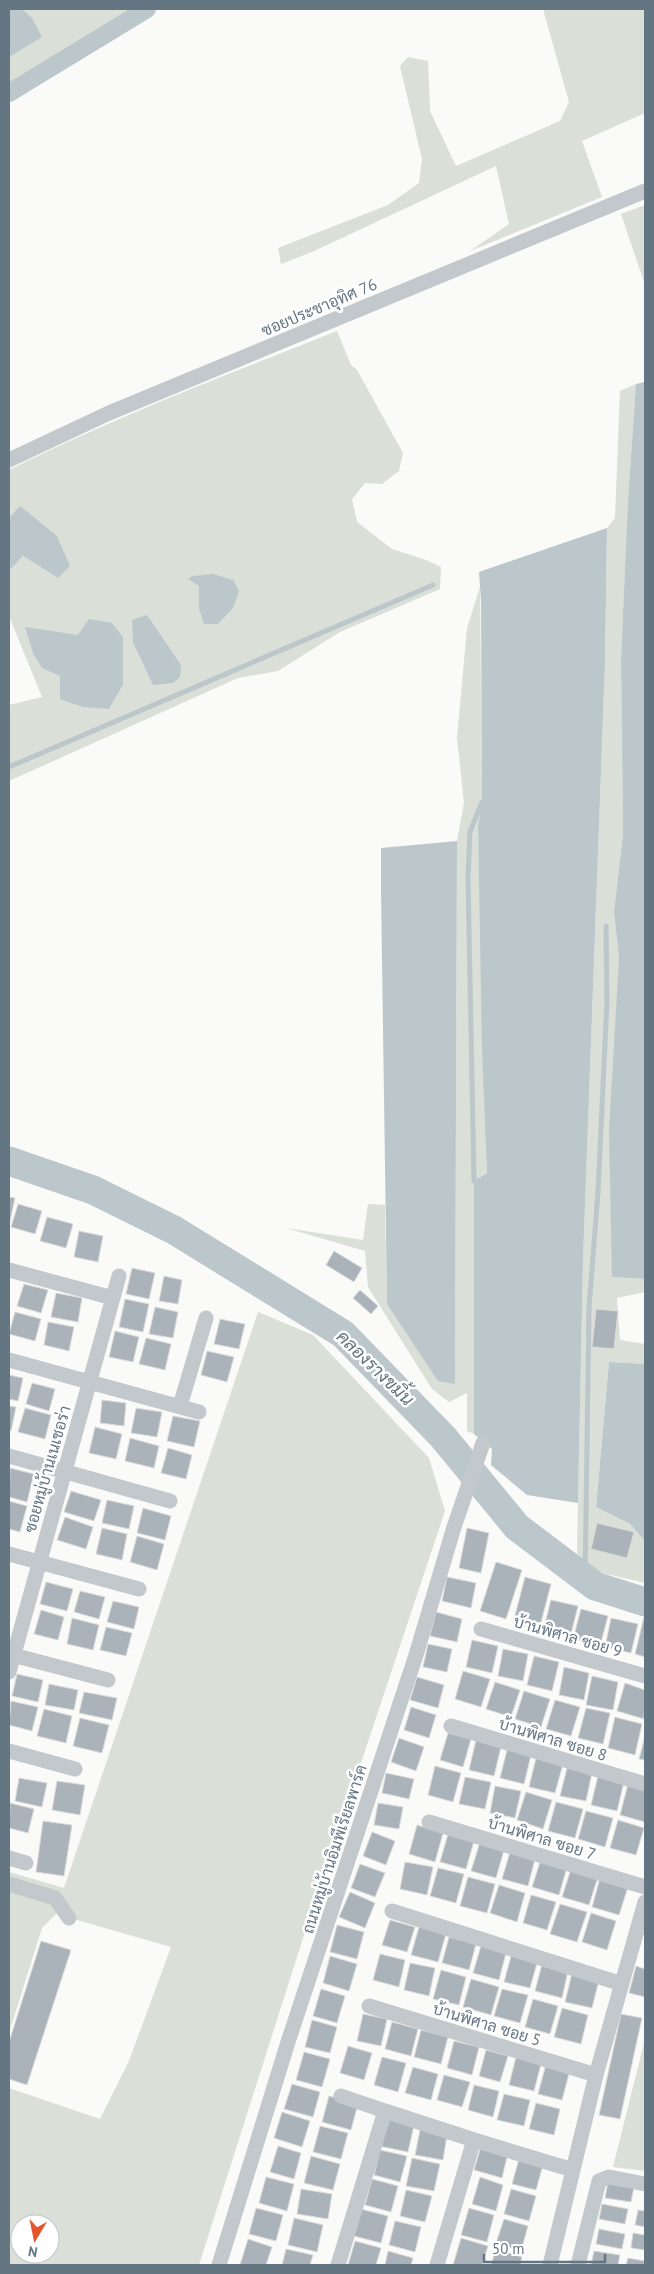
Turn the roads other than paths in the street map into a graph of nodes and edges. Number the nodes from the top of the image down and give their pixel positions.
1 (645, 191) edge
2 (9, 460) edge
3 (9, 1270) edge
4 (119, 1276) dead end
5 (113, 1298) junction
6 (206, 1318) dead end
7 (9, 1360) edge
8 (89, 1382) junction
9 (180, 1406) junction
10 (199, 1412) dead end
11 (483, 1443) dead end
12 (9, 1456) edge
13 (65, 1472) junction
14 (170, 1501) dead end
15 (9, 1554) edge
16 (39, 1562) junction
17 (139, 1589) dead end
18 (482, 1629) dead end
19 (11, 1654) edge
20 (9, 1672) edge
21 (645, 1676) edge
22 (108, 1680) dead end
23 (451, 1726) dead end
24 (9, 1751) edge
25 (75, 1769) dead end
26 (645, 1784) edge
27 (429, 1822) dead end
28 (9, 1858) edge
29 (26, 1863) dead end
30 (9, 1884) edge
31 (645, 1887) edge
32 (645, 1902) edge
33 (392, 1911) dead end
34 (69, 1918) dead end
35 (622, 1984) junction
36 (368, 2006) dead end
37 (596, 2075) junction
38 (341, 2096) dead end
39 (385, 2111) junction
40 (474, 2140) junction
41 (573, 2170) junction
42 (645, 2184) edge
43 (219, 2265) edge
44 (338, 2265) edge
45 (437, 2265) edge
46 (550, 2265) edge
47 (578, 2265) edge

1 - 2 street, ซอยประชาอุทิศ 76
3 - 5 street
4 - 5 street, ซอยหมู่บ้านเนเชอร่า
5 - 8 street, ซอยหมู่บ้านเนเชอร่า
6 - 9 street
7 - 8 street
8 - 9 street
8 - 13 street, ซอยหมู่บ้านเนเชอร่า
9 - 10 street
11 - 43 street, ถนนหมู่บ้านอิมพีเรียลพาร์ค
12 - 13 street
13 - 14 street
13 - 16 street, ซอยหมู่บ้านเนเชอร่า
15 - 16 street
16 - 17 street
16 - 19 street, ซอยหมู่บ้านเนเชอร่า
18 - 21 street, บ้านพิศาล ซอย 9
19 - 20 street, ซอยหมู่บ้านเนเชอร่า
19 - 22 street
23 - 26 street, บ้านพิศาล ซอย 8
24 - 25 street
27 - 31 street, บ้านพิศาล ซอย 7
28 - 29 street
30 - 34 street
32 - 35 street
33 - 35 street
35 - 37 street
36 - 37 street, บ้านพิศาล ซอย 5
37 - 41 street
38 - 39 street
39 - 40 street
39 - 44 street
40 - 41 street
40 - 45 street
41 - 46 street
42 - 47 street

